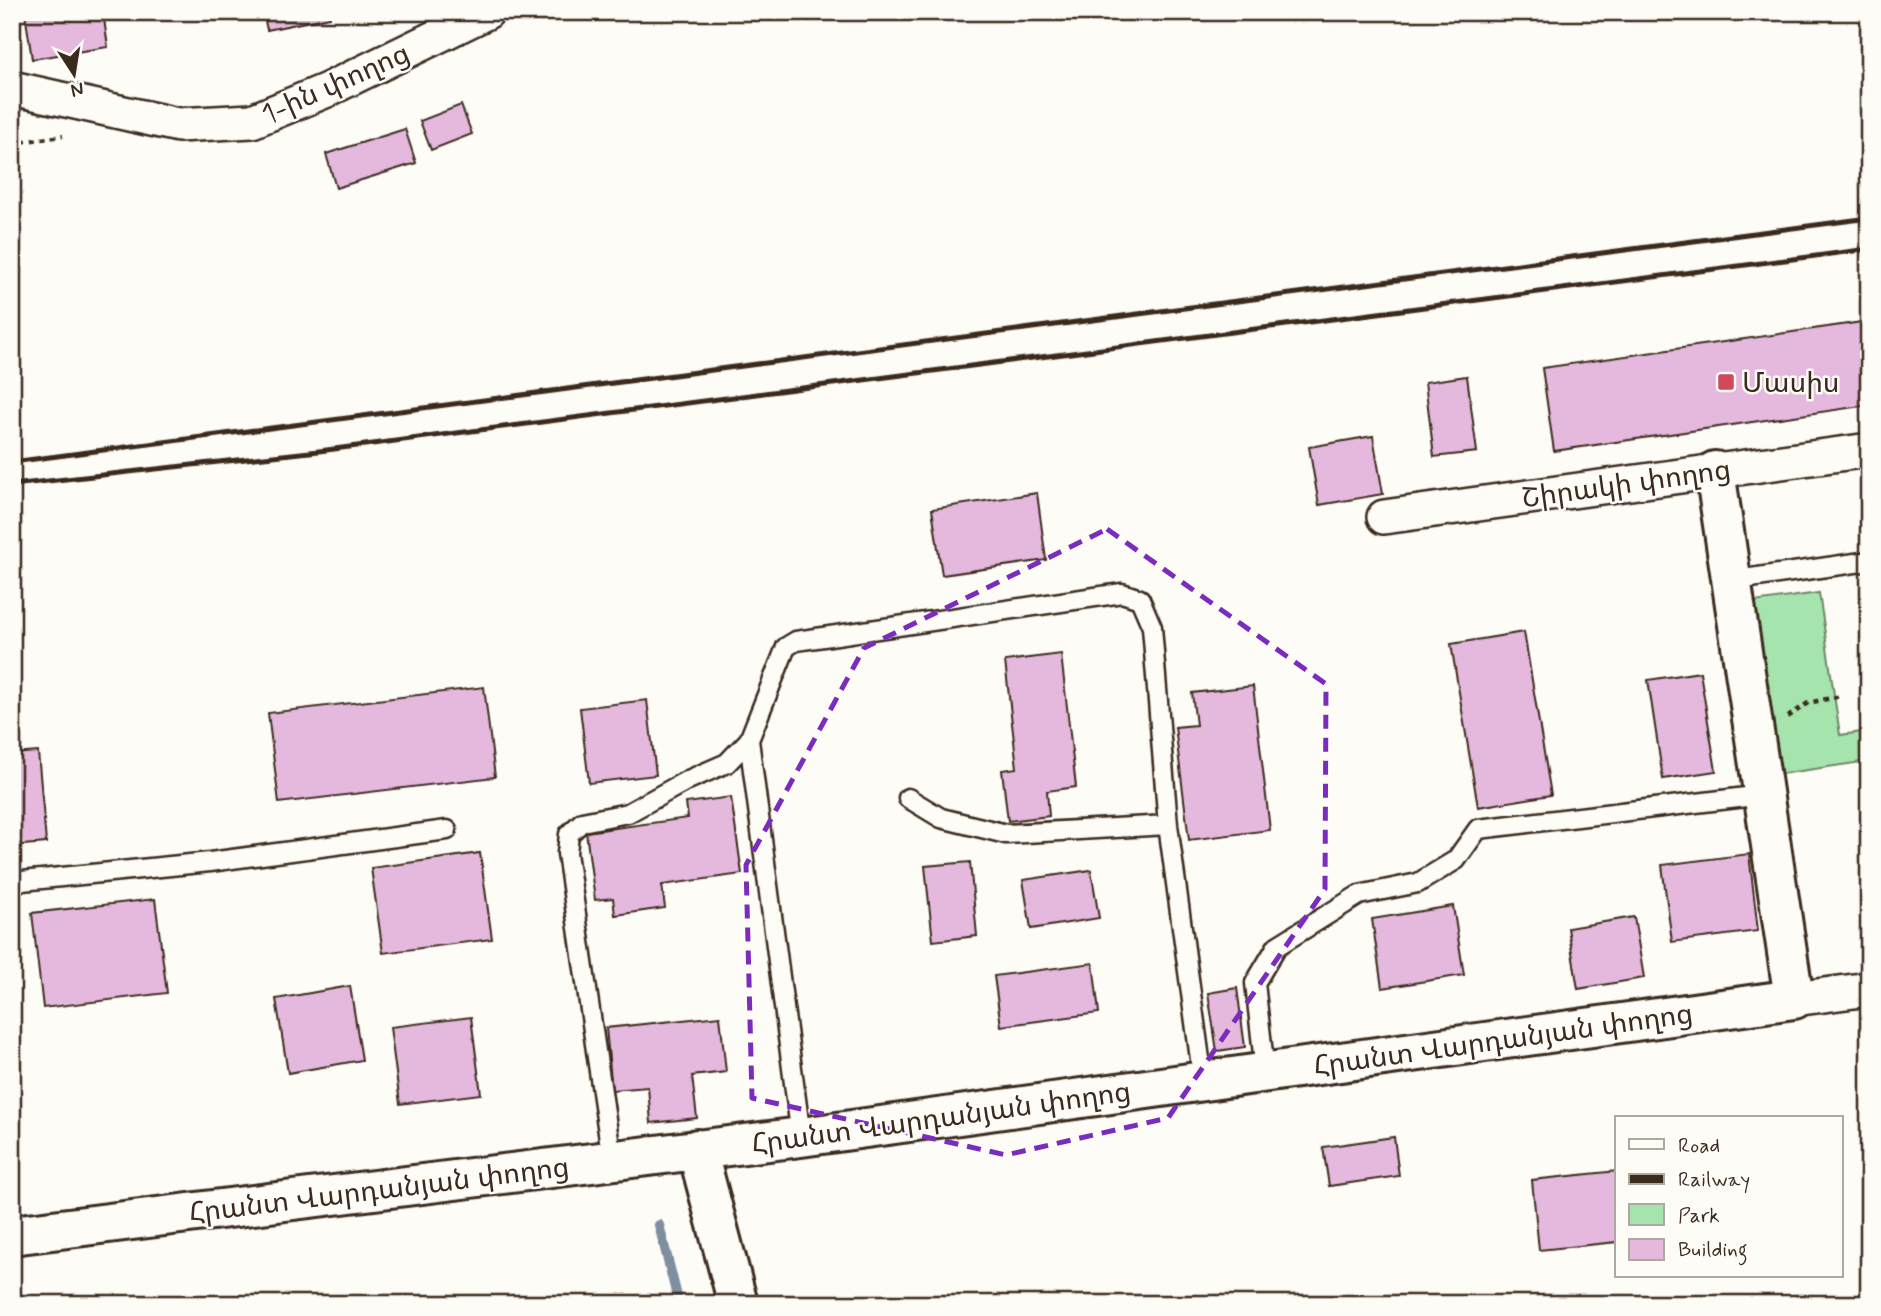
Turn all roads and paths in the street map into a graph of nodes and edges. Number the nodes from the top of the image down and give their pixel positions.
1 (487, 12) edge
2 (12, 88) edge
3 (1869, 450) edge
4 (1715, 471) junction
5 (1384, 517) dead end
6 (1869, 561) edge
7 (1730, 581) junction
8 (1842, 695) dead end
9 (749, 740) junction
10 (1758, 757) junction
11 (1763, 794) junction
12 (908, 797) dead end
13 (1168, 825) junction
14 (447, 830) dead end
15 (12, 882) edge
16 (1869, 989) edge
17 (1794, 999) junction
18 (1265, 1072) junction
19 (1203, 1081) junction
20 (801, 1137) junction
21 (697, 1149) junction
22 (611, 1160) junction
23 (12, 1235) edge
24 (738, 1304) edge

1 - 2 street, 1-ին փողոց
3 - 4 street, Շիրակի փողոց
4 - 5 street, Շիրակի փողոց
4 - 7 main road
6 - 7 lane
7 - 10 main road
8 - 10 path
9 - 13 lane
9 - 20 lane
9 - 22 lane
10 - 11 main road
11 - 17 main road
11 - 18 lane
12 - 13 lane
13 - 19 lane
14 - 15 lane
16 - 17 street, Հրանտ Վարդանյան փողոց
17 - 18 main road, Հրանտ Վարդանյան փողոց
18 - 19 main road, Հրանտ Վարդանյան փողոց
19 - 20 main road, Հրանտ Վարդանյան փողոց
20 - 21 main road, Հրանտ Վարդանյան փողոց
21 - 22 main road, Հրանտ Վարդանյան փողոց
21 - 24 main road
22 - 23 main road, Հրանտ Վարդանյան փողոց

